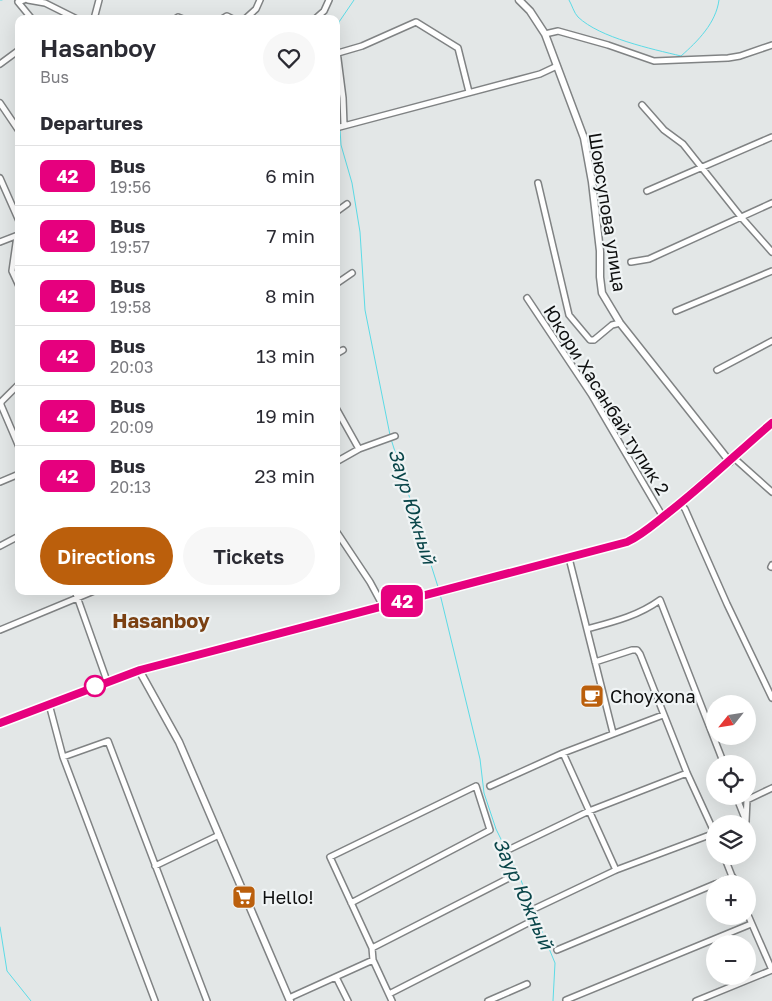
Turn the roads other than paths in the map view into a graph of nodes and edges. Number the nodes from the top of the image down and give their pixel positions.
1 (24, 0) edge
2 (28, 0) edge
3 (99, 0) edge
4 (260, 0) edge
5 (329, 0) edge
6 (519, 0) edge
7 (29, 15) edge
8 (69, 15) edge
9 (95, 15) edge
10 (249, 15) edge
11 (322, 15) edge
12 (545, 34) junction
13 (772, 45) edge
14 (340, 50) edge
15 (15, 53) edge
16 (0, 64) edge
17 (557, 66) junction
18 (340, 83) edge
19 (469, 92) junction
20 (0, 103) edge
21 (642, 105) dead end
22 (15, 125) edge
23 (344, 125) junction
24 (340, 126) edge
25 (772, 137) edge
26 (701, 168) junction
27 (0, 178) edge
28 (538, 183) dead end
29 (647, 191) dead end
30 (772, 203) edge
31 (347, 204) dead end
32 (340, 209) edge
33 (15, 212) edge
34 (741, 217) junction
35 (15, 236) edge
36 (0, 242) edge
37 (772, 252) edge
38 (15, 254) edge
39 (631, 262) dead end
40 (772, 271) edge
41 (352, 273) dead end
42 (15, 278) edge
43 (340, 281) edge
44 (527, 298) dead end
45 (676, 311) dead end
46 (620, 323) junction
47 (772, 342) edge
48 (343, 350) dead end
49 (340, 352) edge
50 (717, 370) dead end
51 (15, 388) edge
52 (2, 413) edge
53 (340, 415) edge
54 (772, 423) edge
55 (395, 436) dead end
56 (15, 439) edge
57 (359, 449) junction
58 (340, 460) edge
59 (732, 460) junction
60 (15, 476) edge
61 (0, 482) edge
62 (772, 492) edge
63 (680, 503) junction
64 (663, 517) junction
65 (340, 537) edge
66 (15, 538) edge
67 (0, 546) edge
68 (569, 558) junction
69 (76, 595) edge
70 (86, 595) edge
71 (78, 599) junction
72 (383, 606) junction
73 (587, 629) junction
74 (0, 630) edge
75 (595, 662) junction
76 (140, 670) junction
77 (107, 682) junction
78 (772, 698) edge
79 (49, 704) junction
80 (663, 714) junction
81 (0, 723) edge
82 (613, 733) junction
83 (563, 753) junction
84 (720, 755) edge
85 (64, 757) junction
86 (687, 773) junction
87 (490, 786) dead end
88 (772, 788) edge
89 (756, 795) edge
90 (589, 811) junction
91 (706, 815) edge
92 (219, 835) junction
93 (706, 837) edge
94 (510, 849) dead end
95 (155, 866) junction
96 (616, 870) junction
97 (508, 878) dead end
98 (706, 888) edge
99 (351, 903) junction
100 (536, 908) dead end
101 (528, 922) dead end
102 (749, 925) edge
103 (751, 925) edge
104 (372, 948) junction
105 (556, 950) dead end
106 (373, 960) junction
107 (772, 970) edge
108 (336, 977) junction
109 (526, 984) dead end
110 (389, 994) junction
111 (289, 999) edge
112 (490, 1000) edge
113 (566, 1000) edge
114 (155, 1001) edge
115 (207, 1001) edge
116 (348, 1001) edge
117 (392, 1001) edge
118 (696, 1001) edge

1 - 7 street
2 - 8 street
3 - 9 street
4 - 10 street
5 - 11 street
6 - 12 street, Шоюсупова улица
12 - 13 street
12 - 17 street, Шоюсупова улица
14 - 19 street
15 - 16 street
17 - 19 street
17 - 46 street, Шоюсупова улица
18 - 23 street
19 - 23 street
20 - 22 street
21 - 26 street
23 - 24 street
25 - 26 street
26 - 29 street
26 - 34 street
27 - 33 street
28 - 46 street
30 - 34 street
31 - 32 street
34 - 37 street
34 - 39 street
35 - 36 street
38 - 42 street
40 - 45 street
41 - 43 street
44 - 64 street, Юкори Хасанбай тупик 2
46 - 59 street, Шоюсупова улица
47 - 50 street
48 - 49 street
51 - 52 street
52 - 56 street
53 - 57 street
54 - 59 street
55 - 57 street
57 - 58 street
59 - 62 street
59 - 63 street
60 - 61 street
63 - 64 street
63 - 78 street
64 - 68 street
65 - 72 street
66 - 67 street
68 - 72 street
68 - 73 street
69 - 71 street
70 - 71 street
71 - 74 street
71 - 77 street
72 - 76 street
73 - 75 street
73 - 84 street
75 - 80 street
75 - 82 street
76 - 77 street
76 - 92 street
77 - 79 street
79 - 81 street
79 - 85 street
80 - 82 street
80 - 86 street
82 - 83 street
83 - 87 street
83 - 90 street
85 - 95 street
85 - 114 street
86 - 90 street
86 - 91 street
88 - 89 street
90 - 94 street
90 - 96 street
92 - 95 street
92 - 111 street
93 - 96 street
95 - 115 street
96 - 100 street
97 - 104 street
98 - 105 street
99 - 99 street
99 - 104 street
101 - 110 street
102 - 113 street
103 - 107 street
104 - 106 street
106 - 108 street
106 - 110 street
107 - 118 street
108 - 111 street
108 - 116 street
109 - 112 street
110 - 117 street

